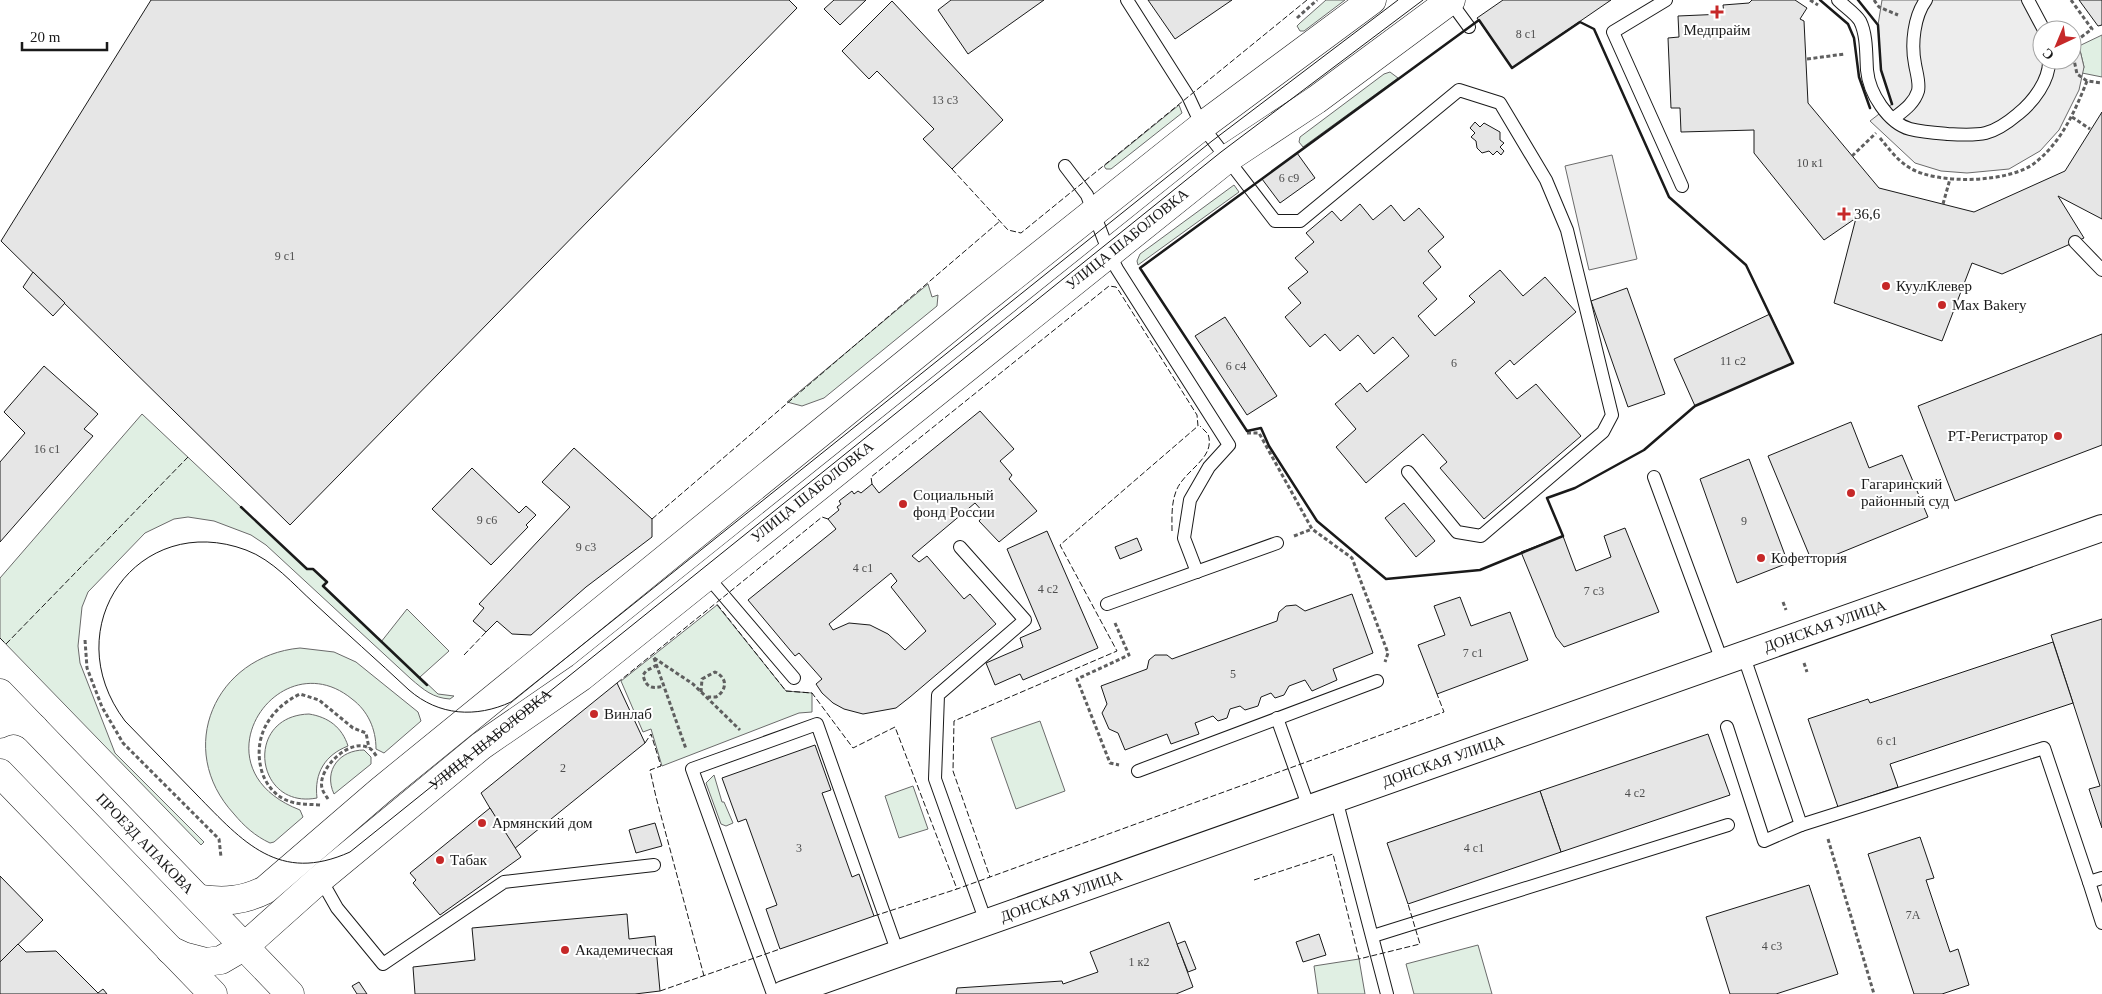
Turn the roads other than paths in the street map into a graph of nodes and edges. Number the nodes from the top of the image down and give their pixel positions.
1 (1127, 0) edge
2 (1372, 0) edge
3 (1450, 0) edge
4 (1666, 0) edge
5 (1838, 0) edge
6 (1926, 0) edge
7 (2028, 0) edge
8 (2039, 20) edge
9 (1469, 27) dead end
10 (2048, 70) edge
11 (1893, 119) junction
12 (1202, 126) junction
13 (1227, 159) junction
14 (1065, 166) dead end
15 (1682, 186) dead end
16 (1094, 212) junction
17 (2075, 242) dead end
18 (1109, 253) junction
19 (2102, 270) edge
20 (1408, 472) dead end
21 (1654, 477) dead end
22 (2102, 528) edge
23 (1277, 543) dead end
24 (960, 547) dead end
25 (1197, 572) junction
26 (707, 576) junction
27 (1107, 604) road end
28 (1732, 658) junction
29 (794, 678) dead end
30 (1376, 681) road end
31 (0, 693) edge
32 (1277, 718) junction
33 (0, 724) edge
34 (1727, 727) dead end
35 (34, 728) junction
36 (1138, 771) road end
37 (0, 773) edge
38 (1336, 799) junction
39 (1309, 808) junction
40 (1728, 824) dead end
41 (1802, 825) junction
42 (318, 842) junction
43 (654, 865) dead end
44 (320, 878) junction
45 (2102, 878) edge
46 (2089, 882) junction
47 (200, 899) junction
48 (986, 922) junction
49 (2102, 923) edge
50 (1373, 936) junction
51 (245, 946) junction
52 (170, 950) junction
53 (898, 953) junction
54 (205, 991) edge
55 (290, 994) edge
56 (773, 994) edge
57 (784, 994) edge
58 (1388, 994) edge

1 - 12 lane
2 - 12 main road, УЛИЦА ШАБОЛОВКА
3 - 9 lane
3 - 13 main road, УЛИЦА ШАБОЛОВКА
4 - 15 lane
5 - 11 lane
6 - 11 lane
7 - 8 lane
10 - 11 lane
12 - 13 lane
12 - 16 main road, УЛИЦА ШАБОЛОВКА
13 - 18 main road, УЛИЦА ШАБОЛОВКА
13 - 20 lane
14 - 16 lane
16 - 18 lane
16 - 42 main road, УЛИЦА ШАБОЛОВКА
17 - 19 lane
18 - 25 lane
18 - 26 main road, УЛИЦА ШАБОЛОВКА
21 - 28 lane
22 - 28 street, ДОНСКАЯ УЛИЦА
23 - 25 lane
24 - 48 lane
25 - 27 lane
26 - 29 lane
26 - 44 main road, УЛИЦА ШАБОЛОВКА
28 - 38 street, ДОНСКАЯ УЛИЦА
28 - 41 lane
30 - 32 lane
31 - 35 main road, ПРОЕЗД АПАКОВА
32 - 36 lane
32 - 39 lane
33 - 35 main road
34 - 41 lane
35 - 47 main road, ПРОЕЗД АПАКОВА
37 - 52 main road
38 - 39 street, ДОНСКАЯ УЛИЦА
38 - 50 lane
39 - 48 street, ДОНСКАЯ УЛИЦА
40 - 50 lane
41 - 46 lane
42 - 44 lane
42 - 47 main road, УЛИЦА ШАБОЛОВКА
43 - 44 lane
44 - 51 main road, УЛИЦА ШАБОЛОВКА
45 - 46 lane
46 - 49 lane
47 - 51 main road, ПРОЕЗД АПАКОВА
48 - 53 street, ДОНСКАЯ УЛИЦА
50 - 58 lane
51 - 52 main road, УЛИЦА ШАБОЛОВКА
51 - 55 main road, ПРОЕЗД АПАКОВА
52 - 54 main road
53 - 56 lane
53 - 57 street, ДОНСКАЯ УЛИЦА

